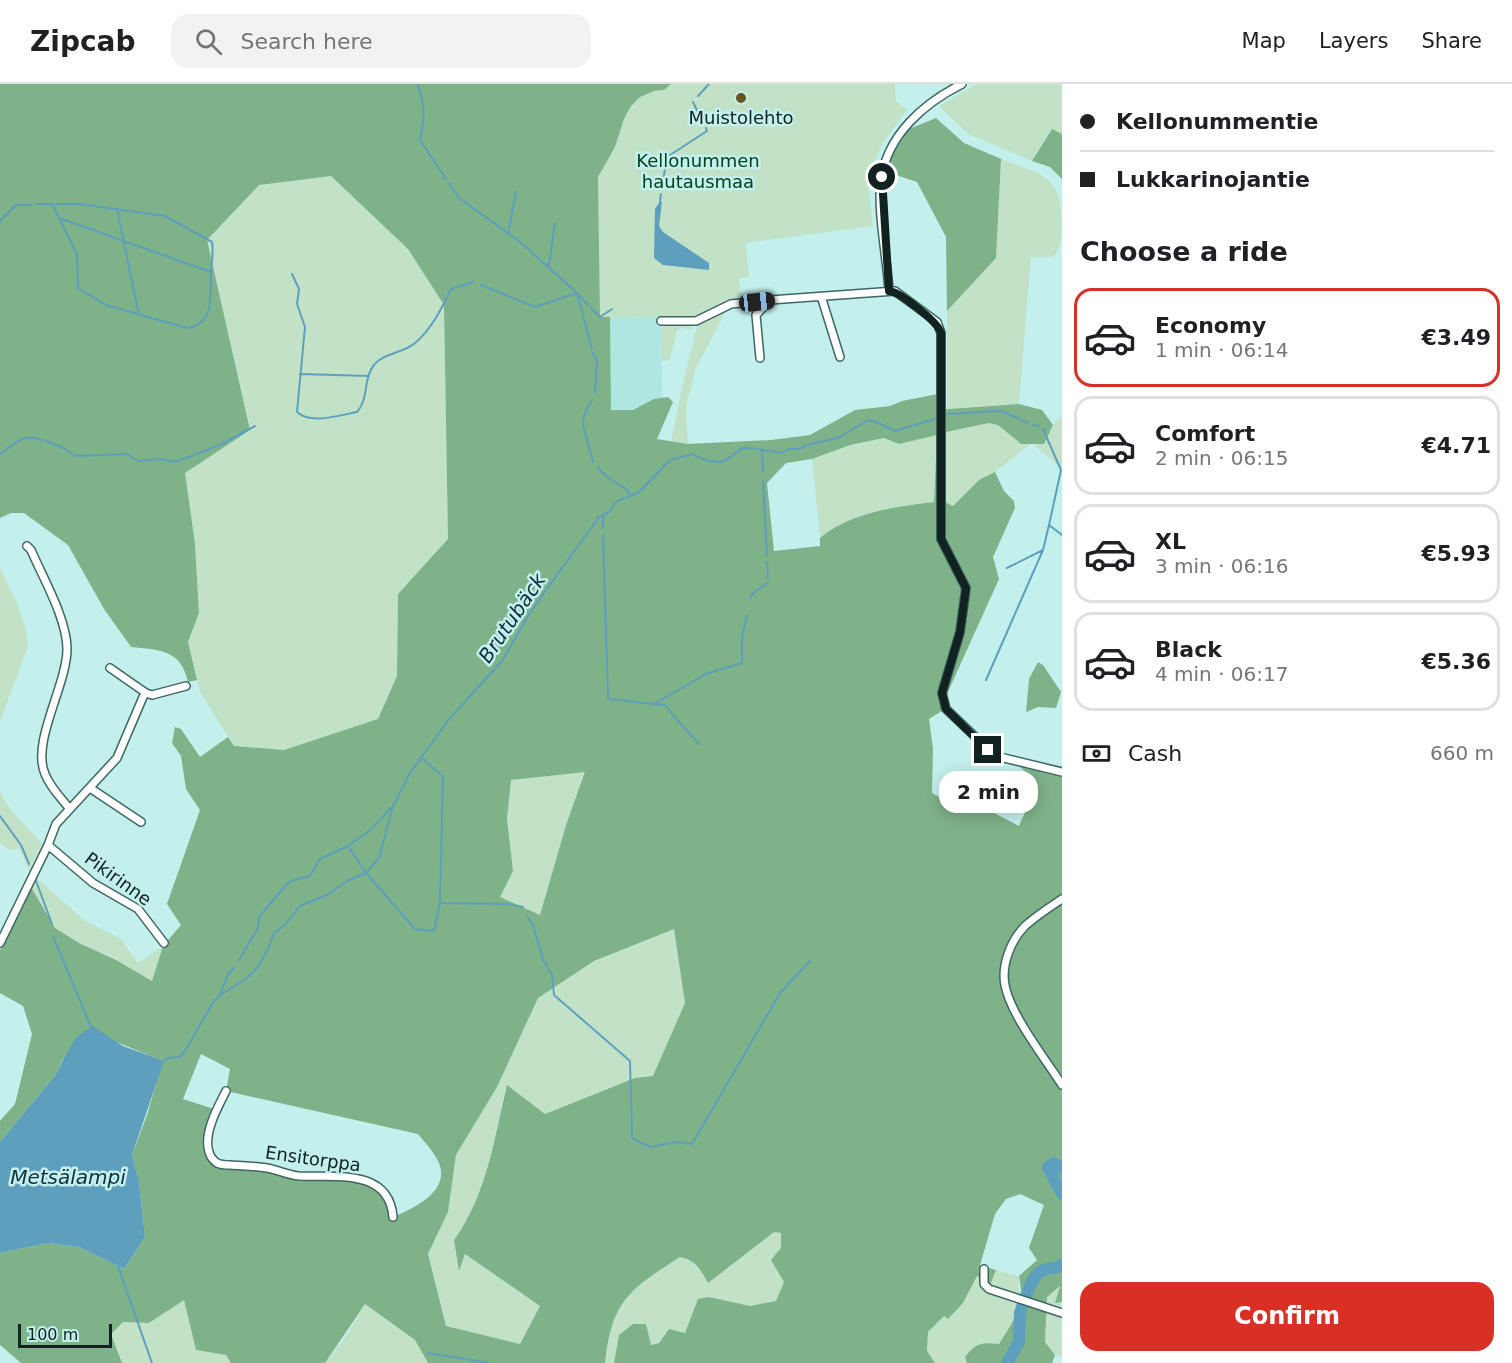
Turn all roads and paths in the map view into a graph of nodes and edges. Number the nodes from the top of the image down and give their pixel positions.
1 (962, 84) edge
2 (953, 86) edge
3 (889, 291) junction
4 (821, 297) junction
5 (770, 300) junction
6 (661, 321) dead end
7 (840, 357) dead end
8 (760, 358) dead end
9 (27, 546) dead end
10 (110, 668) dead end
11 (186, 686) dead end
12 (146, 693) junction
13 (1062, 772) edge
14 (90, 788) junction
15 (69, 808) junction
16 (141, 822) dead end
17 (48, 845) junction
18 (1062, 898) edge
19 (164, 943) dead end
20 (0, 944) edge
21 (1062, 1085) edge
22 (226, 1090) dead end
23 (393, 1217) dead end
24 (984, 1269) dead end
25 (1062, 1313) edge

1 - 2 street
2 - 3 street
3 - 4 street
3 - 13 street
4 - 5 street
4 - 7 street
5 - 6 street
5 - 8 street
9 - 15 street
10 - 12 street
11 - 12 street
12 - 14 street
14 - 15 street
14 - 16 street
15 - 17 street
17 - 19 street, Pikirinne
17 - 20 street
18 - 21 street
22 - 23 street, Ensitorppa
24 - 25 street

